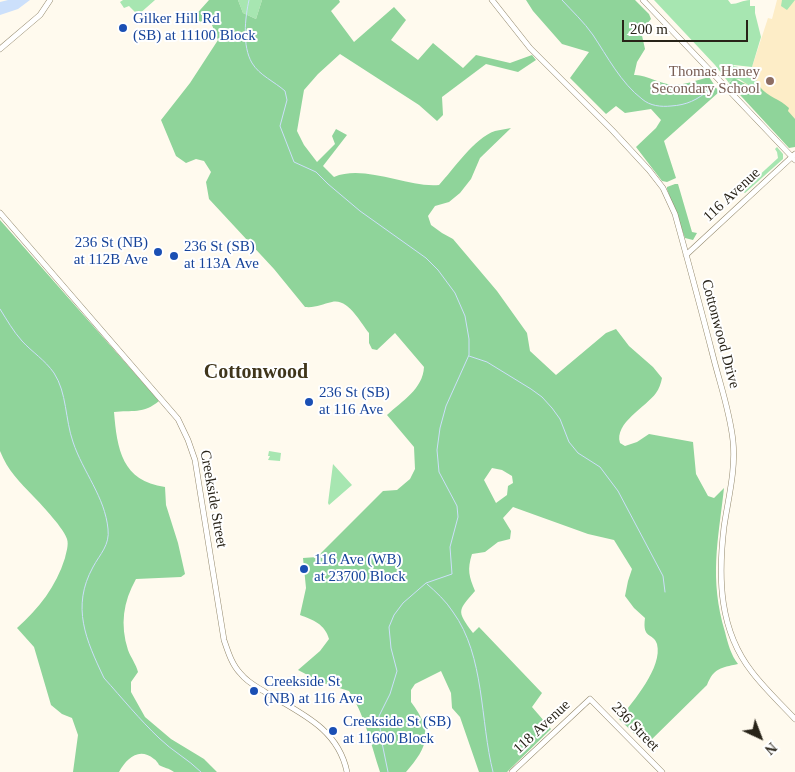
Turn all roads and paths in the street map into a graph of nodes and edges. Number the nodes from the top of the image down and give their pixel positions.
1 (50, 0) edge
2 (492, 0) edge
3 (644, 0) edge
4 (0, 49) edge
5 (794, 157) edge
6 (0, 213) edge
7 (686, 255) junction
8 (590, 699) joint
9 (795, 720) edge
10 (347, 772) edge
11 (512, 772) edge
12 (662, 772) edge

1 - 4 street
2 - 7 street, Cottonwood Drive
3 - 5 street
5 - 7 street, 116 Avenue
6 - 10 street, Creekside Street
7 - 9 street, Cottonwood Drive
8 - 11 street, 118 Avenue
8 - 12 street, 236 Street

